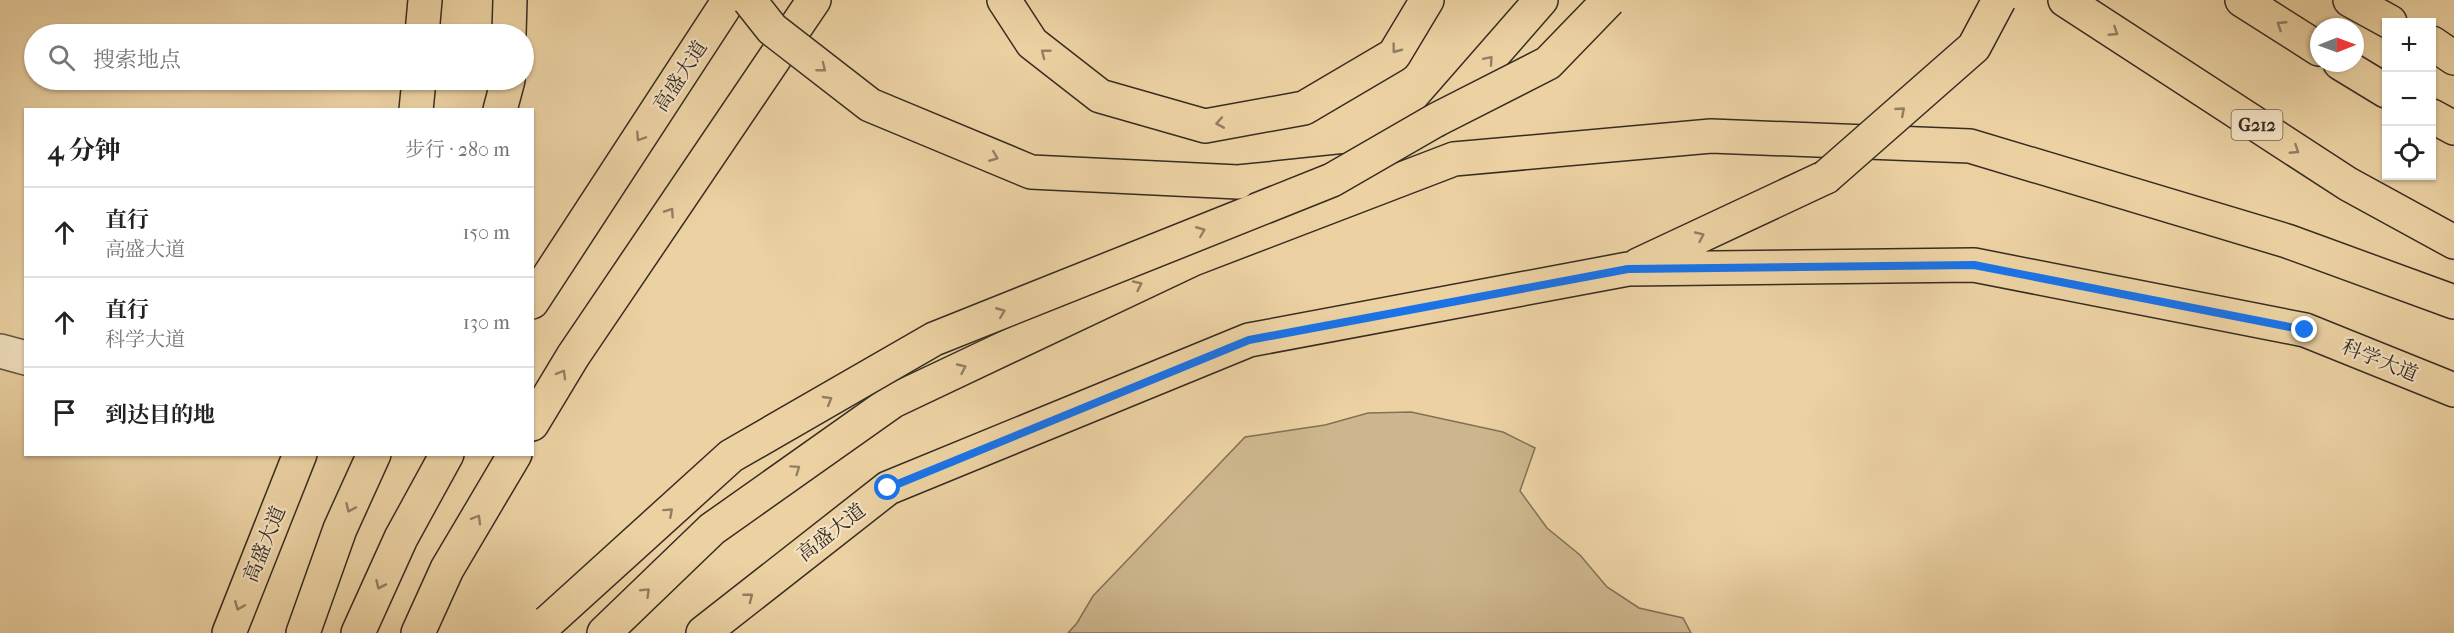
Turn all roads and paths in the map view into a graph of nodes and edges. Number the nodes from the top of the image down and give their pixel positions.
1 (425, 0) edge
2 (510, 0) edge
3 (729, 0) edge
4 (749, 0) edge
5 (814, 0) edge
6 (1004, 0) edge
7 (1427, 0) edge
8 (1541, 0) edge
9 (1609, 0) edge
10 (1999, 0) edge
11 (2065, 0) edge
12 (2242, 0) edge
13 (2350, 0) edge
14 (2378, 0) edge
15 (2383, 18) edge
16 (2401, 18) edge
17 (423, 24) edge
18 (509, 24) edge
19 (2310, 43) edge
20 (2354, 72) edge
21 (2382, 89) edge
22 (418, 90) edge
23 (505, 90) edge
24 (416, 108) edge
25 (501, 108) edge
26 (2436, 118) edge
27 (1437, 120) junction
28 (2454, 128) edge
29 (1454, 159) junction
30 (2454, 242) edge
31 (1628, 269) junction
32 (534, 299) edge
33 (2454, 302) edge
34 (0, 351) edge
35 (24, 357) edge
36 (2454, 390) edge
37 (534, 421) edge
38 (299, 456) edge
39 (373, 456) edge
40 (446, 456) edge
41 (514, 456) edge
42 (544, 628) edge
43 (229, 633) edge
44 (303, 633) edge
45 (358, 633) edge
46 (418, 633) edge
47 (604, 633) edge
48 (703, 633) edge

1 - 17 main road
2 - 18 main road
3 -> 32 main road, 高盛大道
4 -> 29 main road, bridge
37 -> 5 main road
7 -> 6 main road
27 -> 8 main road
9 - 27 main road, bridge
31 -> 10 main road, bridge
11 -> 30 main road, G212
19 -> 12 main road
13 - 15 main road
14 - 16 main road
20 - 21 main road
22 - 24 main road
23 - 25 main road
26 - 28 main road
42 -> 27 main road, bridge
29 - 33 main road
47 -> 29 main road
31 - 36 main road, 科学大道
48 -> 31 main road, 高盛大道
34 - 35 street
38 -> 43 main road, 高盛大道
39 -> 44 main road
40 -> 45 main road
46 -> 41 main road

